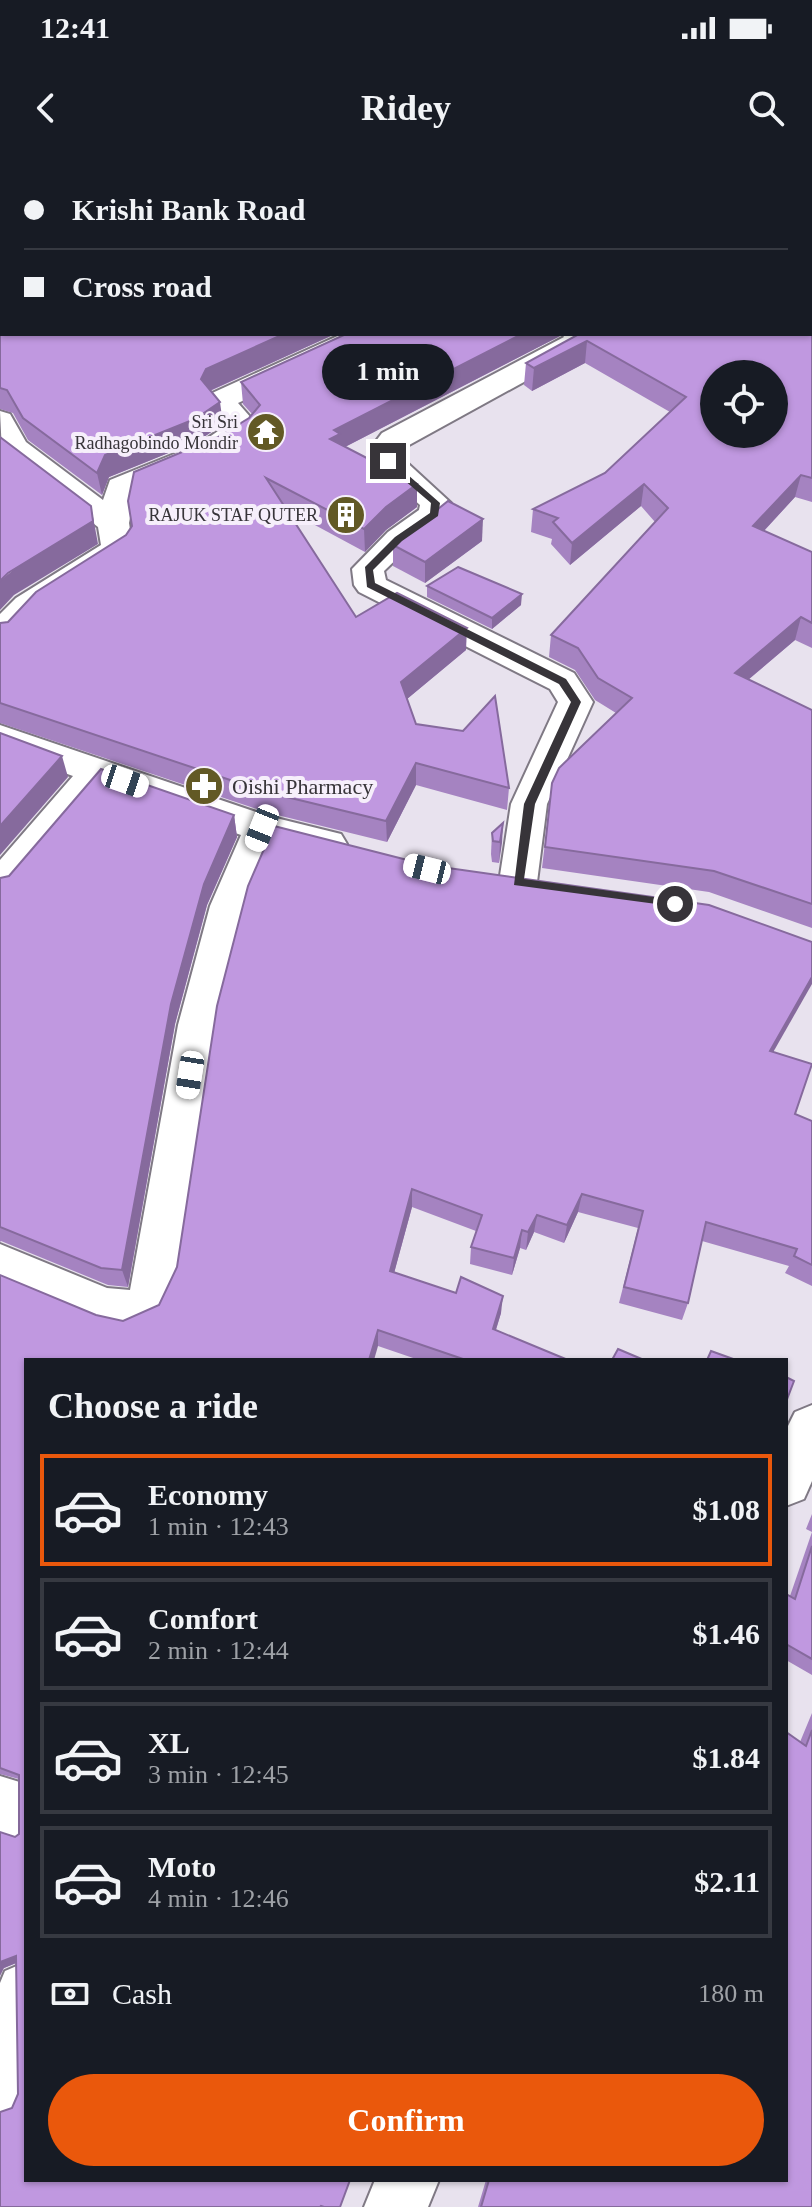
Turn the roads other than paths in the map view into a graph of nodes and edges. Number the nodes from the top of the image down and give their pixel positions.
1 (361, 336) edge
2 (580, 336) edge
3 (0, 420) edge
4 (113, 523) junction
5 (0, 634) edge
6 (0, 737) edge
7 (98, 771) junction
8 (262, 828) junction
9 (360, 852) edge
10 (518, 882) edge
11 (0, 885) edge
12 (0, 1264) edge
13 (812, 1428) edge
14 (788, 1478) edge
15 (0, 1804) edge
16 (24, 1811) edge
17 (24, 1999) edge
18 (0, 2082) edge
19 (406, 2182) edge
20 (396, 2207) edge

1 - 4 street
2 - 10 street
3 - 4 street
4 - 5 street
6 - 7 street
7 - 8 street
7 - 11 street
8 - 9 street
8 - 12 street
13 - 14 street
15 - 16 street
17 - 18 street
19 - 20 street

